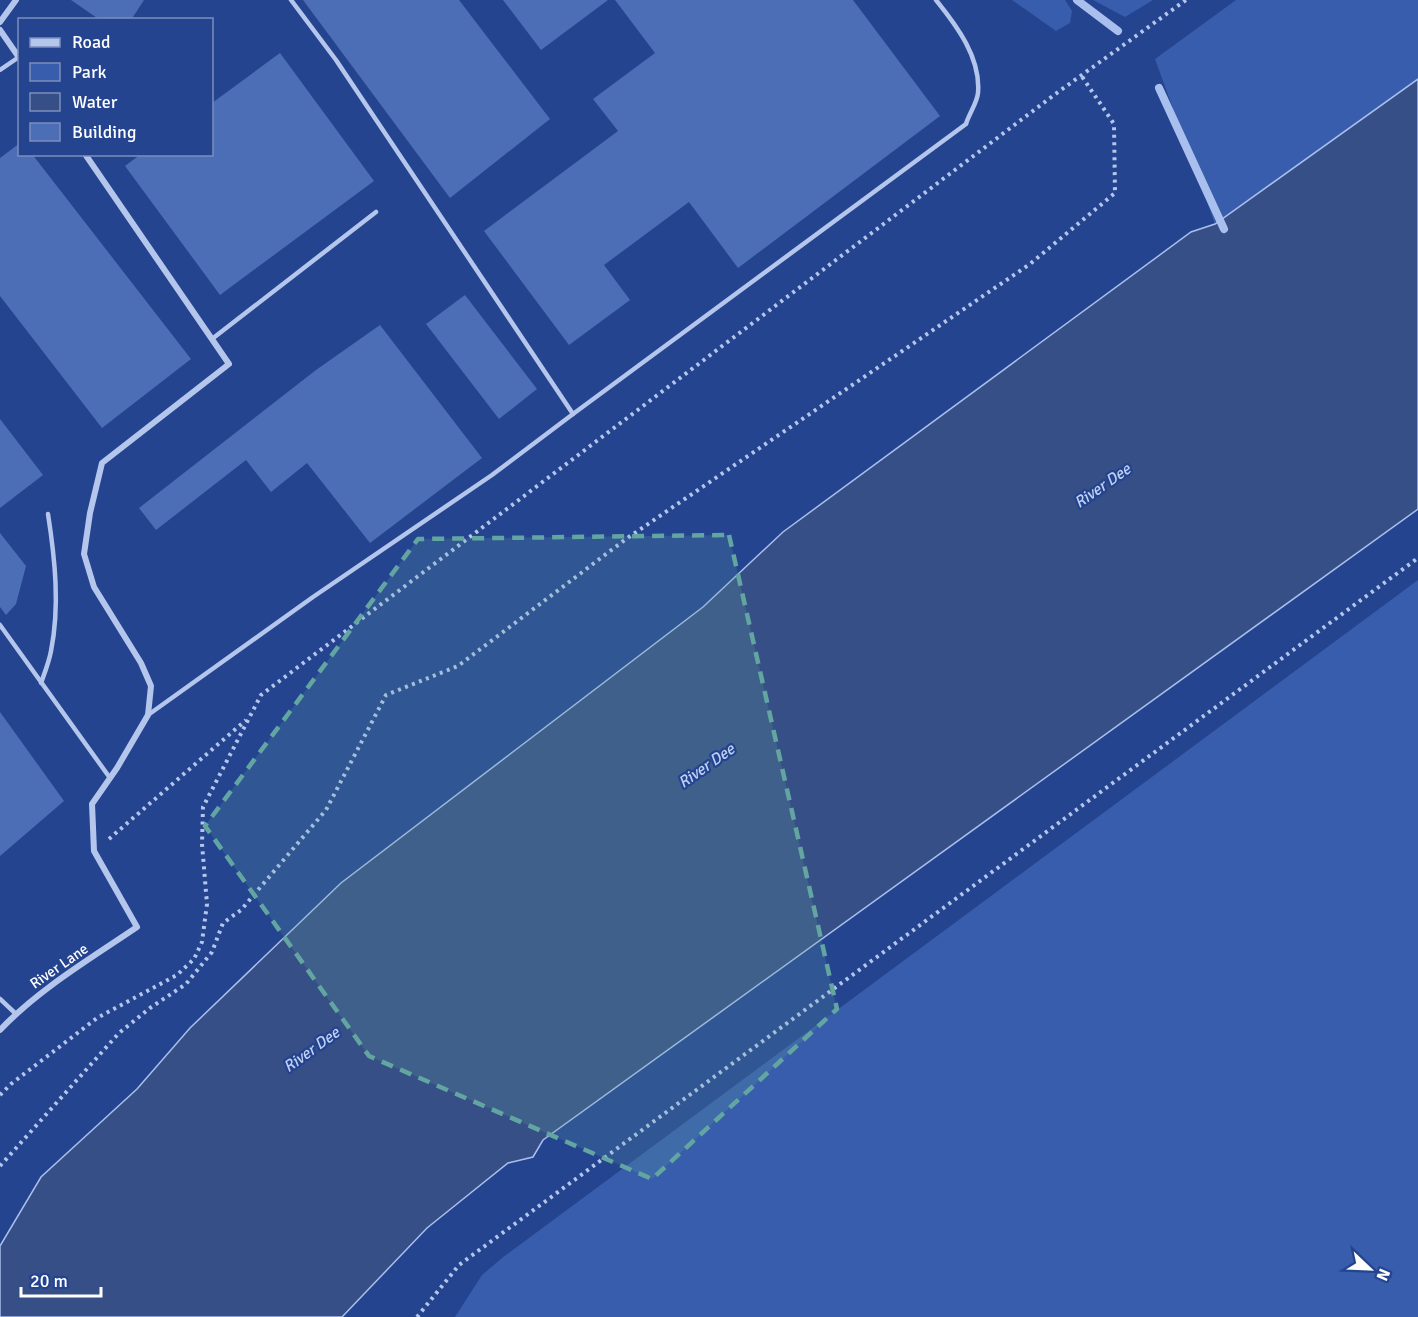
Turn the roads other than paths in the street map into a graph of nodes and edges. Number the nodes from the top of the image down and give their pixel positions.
1 (16, 0) edge
2 (291, 0) edge
3 (936, 0) edge
4 (0, 22) edge
5 (0, 30) edge
6 (18, 57) edge
7 (18, 59) edge
8 (0, 70) edge
9 (86, 156) edge
10 (376, 212) dead end
11 (212, 339) junction
12 (573, 414) junction
13 (48, 514) dead end
14 (0, 625) edge
15 (42, 683) junction
16 (148, 715) junction
17 (110, 778) junction
18 (0, 999) edge
19 (16, 1014) junction
20 (0, 1030) edge

1 - 4 street
2 - 12 lane
3 - 12 lane
5 - 6 street
7 - 8 lane
9 - 11 street
10 - 11 lane
11 - 16 street
12 - 16 lane
13 - 15 lane
14 - 15 lane
15 - 17 lane
16 - 17 street
17 - 19 street, River Lane
18 - 19 lane
19 - 20 street, River Lane

